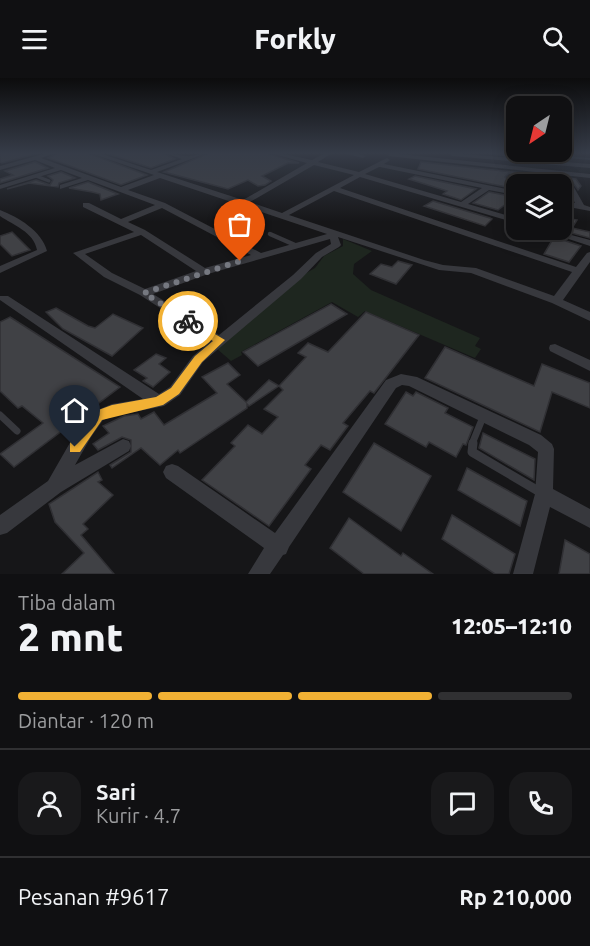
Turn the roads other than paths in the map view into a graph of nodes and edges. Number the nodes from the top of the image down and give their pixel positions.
1 (36, 176) joint
2 (83, 176) edge
3 (158, 176) edge
4 (165, 176) edge
5 (289, 176) edge
6 (357, 176) edge
7 (363, 176) edge
8 (432, 176) edge
9 (88, 178) junction
10 (49, 181) dead end
11 (0, 187) edge
12 (63, 187) dead end
13 (333, 188) junction
14 (488, 188) junction
15 (121, 190) junction
16 (572, 190) edge
17 (506, 191) edge
18 (245, 202) junction
19 (86, 205) dead end
20 (162, 205) junction
21 (462, 205) junction
22 (581, 207) edge
23 (0, 212) edge
24 (282, 216) junction
25 (506, 218) edge
26 (123, 221) junction
27 (142, 232) junction
28 (270, 234) dead end
29 (335, 234) junction
30 (572, 238) edge
31 (590, 243) edge
32 (295, 245) junction
33 (258, 255) junction
34 (590, 255) edge
35 (0, 270) edge
36 (578, 271) junction
37 (204, 272) junction
38 (144, 293) junction
39 (4, 298) dead end
40 (556, 301) junction
41 (590, 317) edge
42 (219, 340) junction
43 (555, 348) dead end
44 (590, 366) edge
45 (159, 402) junction
46 (0, 415) edge
47 (483, 417) junction
48 (17, 430) dead end
49 (123, 446) dead end
50 (172, 472) dead end
51 (54, 486) junction
52 (543, 494) junction
53 (590, 519) edge
54 (0, 526) edge
55 (279, 548) junction
56 (258, 574) edge
57 (523, 574) edge

1 - 10 lane
1 - 11 street
2 - 9 street
3 - 15 street
4 - 18 street
5 - 18 street
6 - 13 street
7 - 21 street
8 - 14 street
9 - 12 street
9 - 15 street
13 - 24 street
13 - 36 street
14 - 17 street
14 - 21 street
15 - 20 street
16 - 22 street
18 - 24 street
19 - 26 street
20 - 26 street
20 - 33 street
21 - 25 street
23 - 35 street
24 - 29 street
26 - 27 street
27 - 37 street
27 - 38 street
28 - 32 lane
29 - 32 street
29 - 40 street
29 - 42 street
30 - 31 street
32 - 33 street
33 - 37 street
34 - 36 street
36 - 40 street
37 - 38 street
38 - 42 street
39 - 45 street
40 - 41 street
42 - 45 street
43 - 44 street
45 - 51 street
46 - 48 lane
47 - 52 street
47 - 52 lane
47 - 55 street
49 - 51 street
50 - 55 street
51 - 54 street
52 - 53 street
52 - 57 street
55 - 56 street

